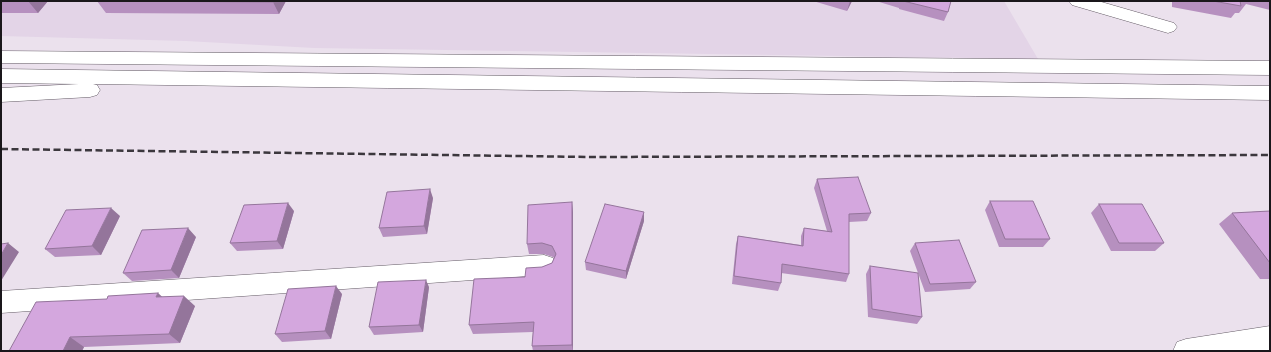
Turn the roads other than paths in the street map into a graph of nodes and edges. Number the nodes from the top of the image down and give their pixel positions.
1 (1078, 1) edge
2 (1168, 27) dead end
3 (1, 43) edge
4 (1, 57) edge
5 (208, 60) junction
6 (1264, 68) edge
7 (1, 76) edge
8 (198, 79) junction
9 (1270, 93) edge
10 (1, 95) edge
11 (544, 265) edge
12 (1, 302) edge
13 (1270, 338) edge
14 (1186, 351) edge

1 - 2 main road
3 - 5 main road
4 - 5 main road
5 - 6 main road
7 - 8 main road
8 - 9 main road
8 - 10 main road
11 - 12 main road
13 - 14 main road

